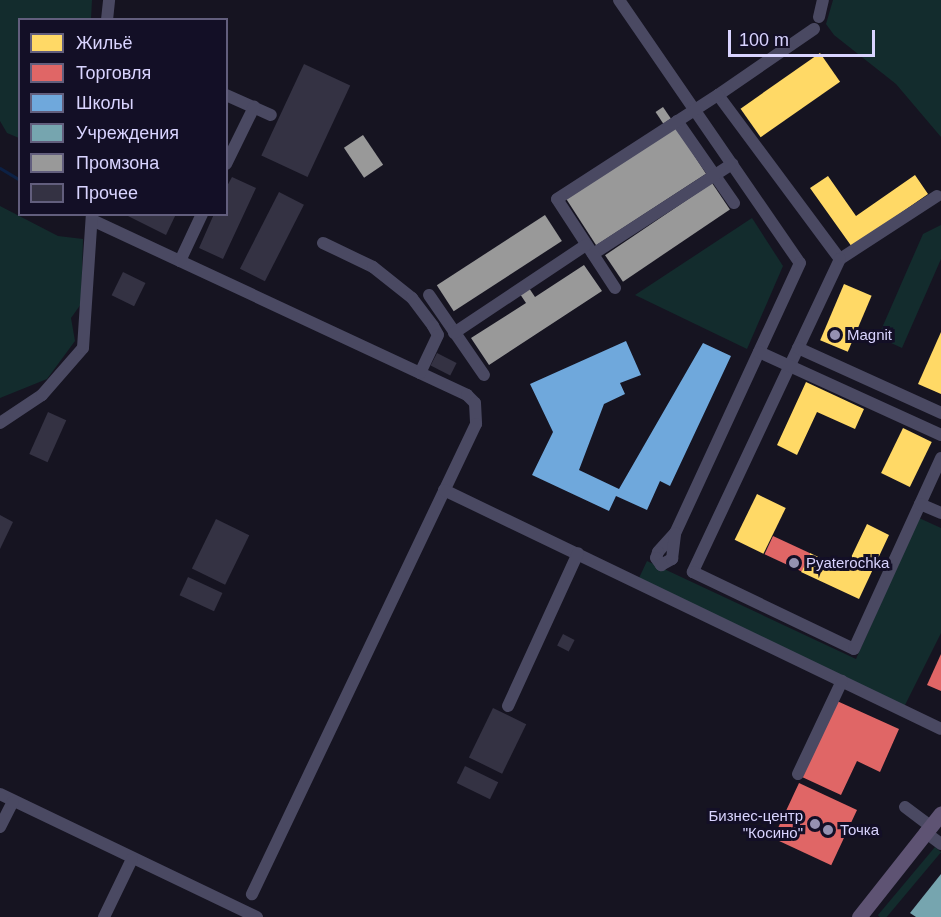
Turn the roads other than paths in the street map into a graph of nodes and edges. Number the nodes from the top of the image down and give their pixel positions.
1 (109, 0) edge
2 (619, 0) edge
3 (823, 0) edge
4 (107, 18) edge
5 (718, 95) junction
6 (228, 96) edge
7 (254, 107) junction
8 (694, 110) junction
9 (271, 115) dead end
10 (677, 121) junction
11 (228, 160) edge
12 (732, 164) junction
13 (715, 175) junction
14 (937, 196) dead end
15 (734, 203) dead end
16 (201, 216) edge
17 (92, 217) edge
18 (323, 243) dead end
19 (590, 250) junction
20 (840, 259) junction
21 (180, 261) junction
22 (615, 288) dead end
23 (429, 295) dead end
24 (454, 333) junction
25 (798, 348) junction
26 (759, 352) junction
27 (790, 366) junction
28 (420, 373) junction
29 (484, 375) dead end
30 (941, 413) edge
31 (0, 423) edge
32 (941, 435) edge
33 (941, 458) edge
34 (444, 490) junction
35 (920, 504) junction
36 (941, 513) edge
37 (675, 533) dead end
38 (578, 553) junction
39 (842, 681) junction
40 (508, 706) dead end
41 (941, 729) edge
42 (798, 774) dead end
43 (0, 794) edge
44 (14, 802) junction
45 (905, 807) dead end
46 (941, 813) edge
47 (0, 827) edge
48 (928, 829) junction
49 (941, 844) edge
50 (132, 859) junction
51 (252, 894) dead end
52 (104, 917) edge
53 (257, 917) edge
54 (859, 917) edge

1 - 4 street
2 - 8 street
3 - 5 street
5 - 8 street
5 - 20 street
6 - 7 street
7 - 9 street
7 - 11 street
8 - 10 street
8 - 12 street
10 - 13 street
10 - 19 street
12 - 13 street
12 - 26 street
13 - 15 street
13 - 19 street
14 - 20 street
16 - 21 street
17 - 21 street
17 - 31 street
18 - 28 street
19 - 22 street
19 - 24 street
20 - 25 street
21 - 28 street
23 - 24 street
24 - 29 street
25 - 27 street
25 - 30 street
26 - 27 street
26 - 37 street
27 - 32 street
27 - 35 street
28 - 34 street
33 - 35 street
34 - 38 street
34 - 51 street
35 - 36 street
38 - 39 street
38 - 40 street
39 - 41 street
39 - 42 street
43 - 44 street
44 - 47 street
44 - 50 street
45 - 48 street
46 - 48 main road
48 - 49 street
48 - 54 main road
50 - 52 street
50 - 53 street

